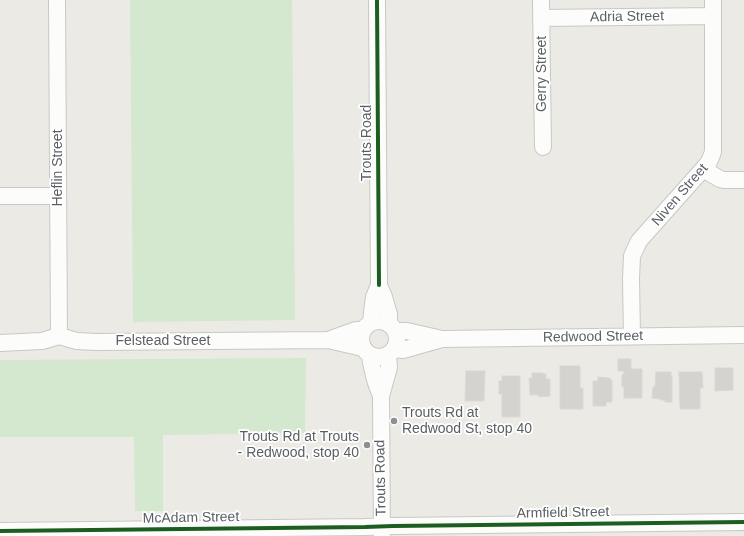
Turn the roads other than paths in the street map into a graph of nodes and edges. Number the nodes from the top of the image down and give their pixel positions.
1 (57, 0) edge
2 (377, 0) edge
3 (541, 0) edge
4 (713, 0) edge
5 (713, 16) junction
6 (542, 18) junction
7 (542, 147) dead end
8 (703, 170) junction
9 (744, 180) edge
10 (0, 196) edge
11 (58, 196) junction
12 (379, 285) junction
13 (367, 326) junction
14 (392, 327) junction
15 (744, 335) edge
16 (59, 336) junction
17 (632, 336) junction
18 (442, 338) junction
19 (328, 340) junction
20 (0, 343) edge
21 (367, 352) junction
22 (391, 352) junction
23 (381, 396) junction
24 (744, 522) edge
25 (0, 531) edge
26 (382, 531) edge

1 - 11 street, Heflin Street
2 - 12 street, Trouts Road
3 - 6 street, Gerry Street
4 - 5 street, Niven Street
5 - 6 street, Adria Street
5 - 8 street, Niven Street
6 - 7 street, Gerry Street
8 - 9 street
8 - 17 street, Niven Street
10 - 11 street
11 - 16 street, Heflin Street
12 - 13 street, Trouts Road
12 - 14 street, Trouts Road
13 - 14 street
13 - 19 street, Felstead Street
13 - 21 street
14 - 18 street, Redwood Street
14 - 22 street
15 - 17 street, Redwood Street
16 - 19 street, Felstead Street
16 - 20 street, Felstead Street
17 - 18 street, Redwood Street
18 - 22 street, Redwood Street
19 - 21 street, Felstead Street
21 - 22 street
21 - 23 street, Trouts Road
22 - 23 street, Trouts Road
23 - 26 street, Trouts Road
24 - 26 street, Armfield Street
25 - 26 street, McAdam Street

